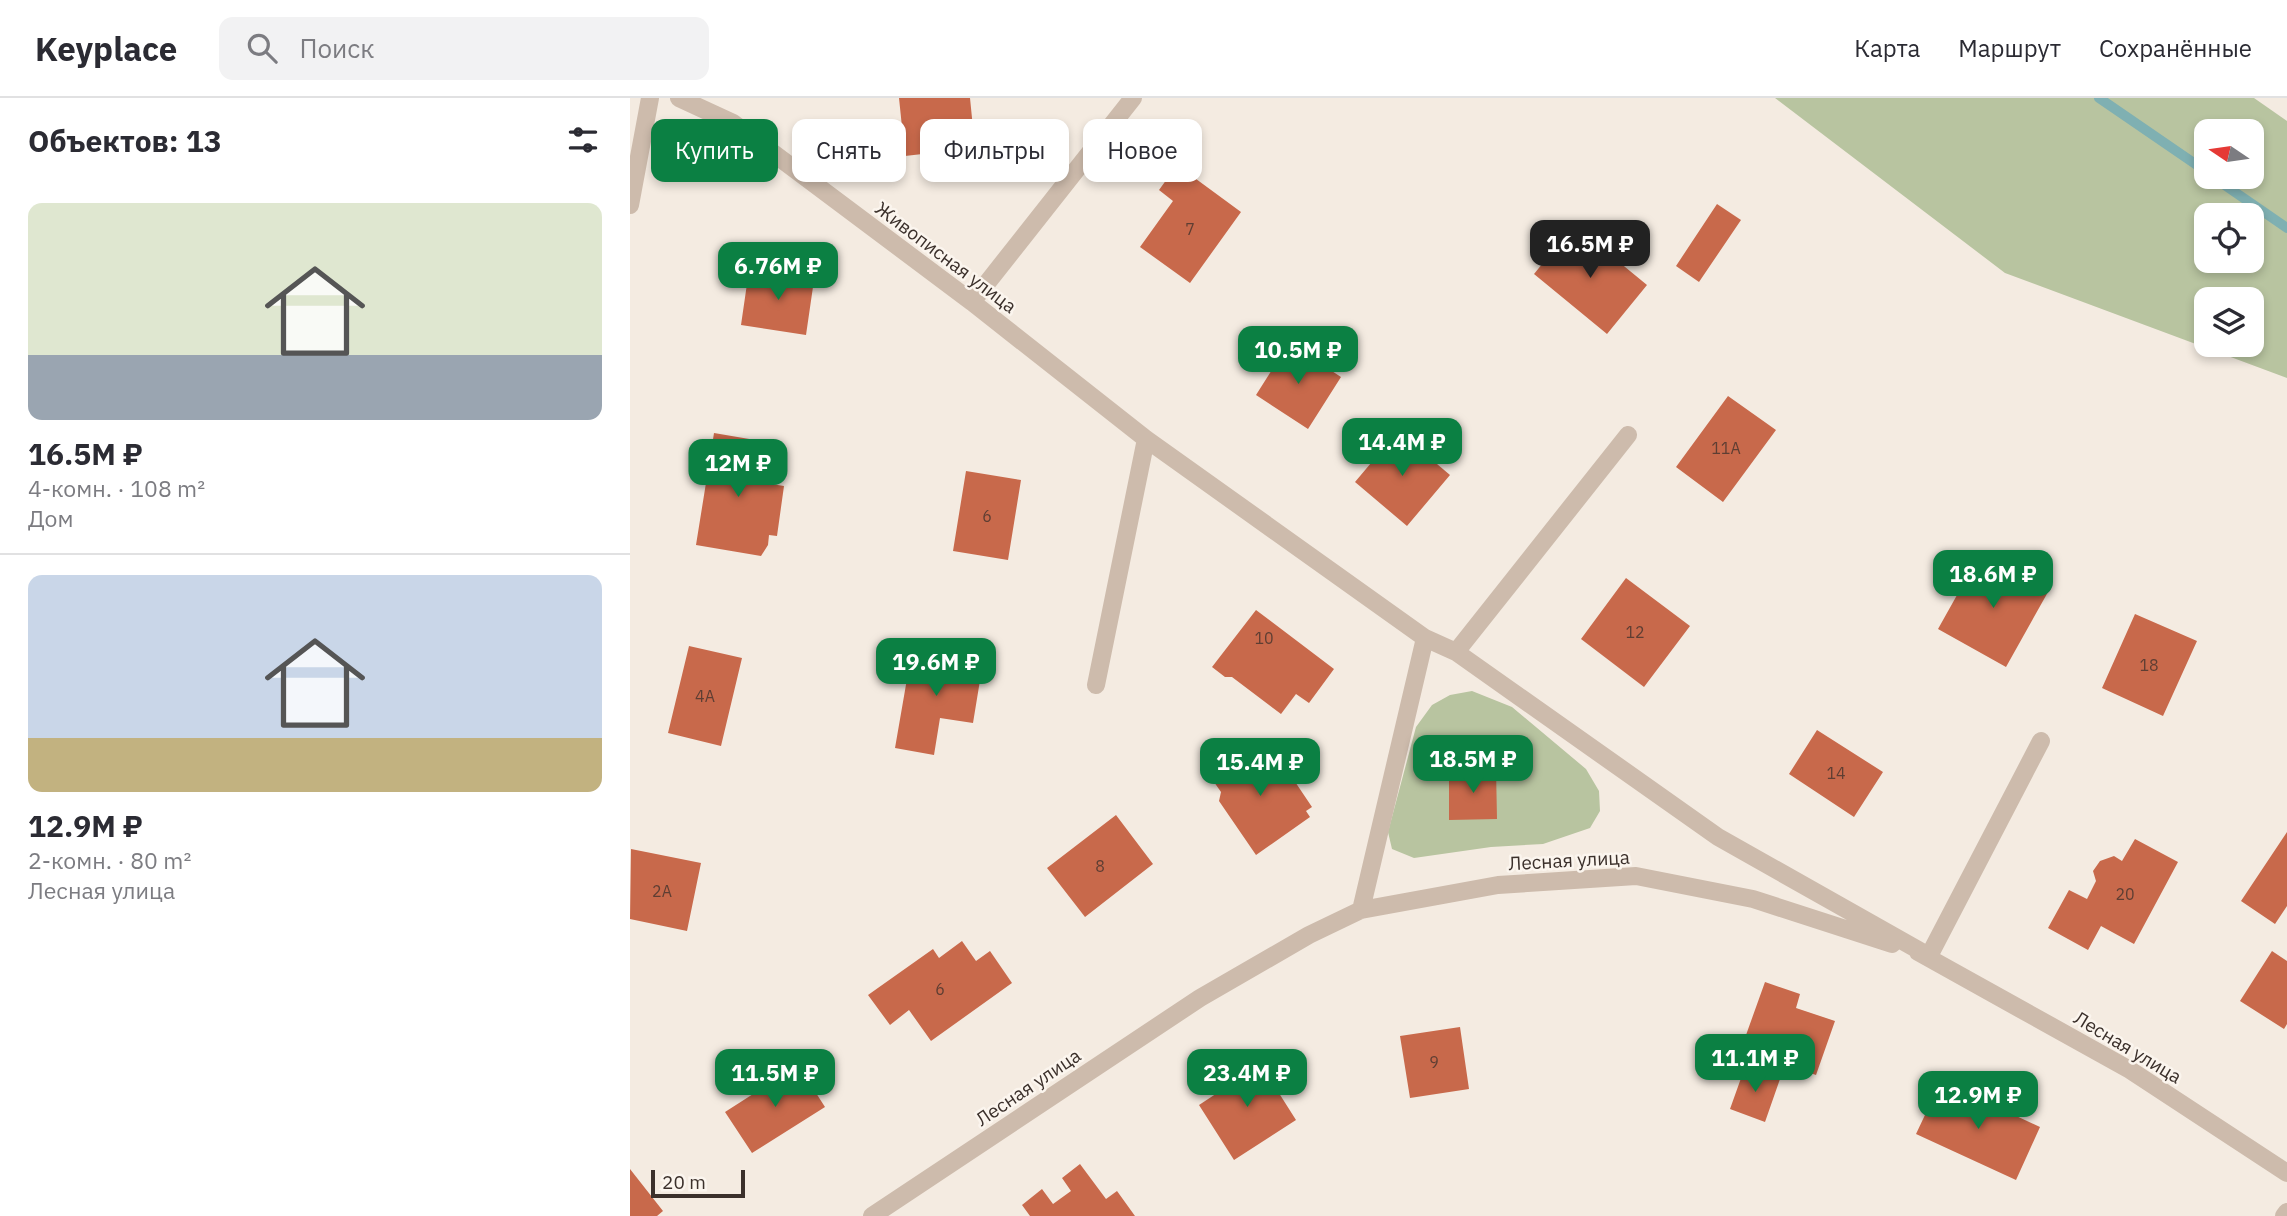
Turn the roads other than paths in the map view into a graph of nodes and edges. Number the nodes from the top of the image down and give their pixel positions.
1 (650, 98) edge
2 (679, 98) edge
3 (1133, 98) edge
4 (630, 205) edge
5 (972, 303) junction
6 (1628, 435) dead end
7 (1146, 439) junction
8 (1425, 638) junction
9 (1456, 652) junction
10 (1096, 685) dead end
11 (2041, 741) dead end
12 (1362, 909) junction
13 (1929, 956) junction
14 (2287, 1173) edge
15 (2287, 1212) edge
16 (872, 1216) edge
17 (2284, 1216) edge

1 - 4 street
2 - 5 street, Живописная улица
3 - 5 street
5 - 7 street, Живописная улица
6 - 9 street
7 - 8 street, Живописная улица
7 - 10 street
8 - 9 street, Живописная улица
8 - 12 street
9 - 13 street, Живописная улица
11 - 13 street
12 - 13 street, Лесная улица
12 - 16 street, Лесная улица
13 - 14 street, Лесная улица
15 - 17 street

